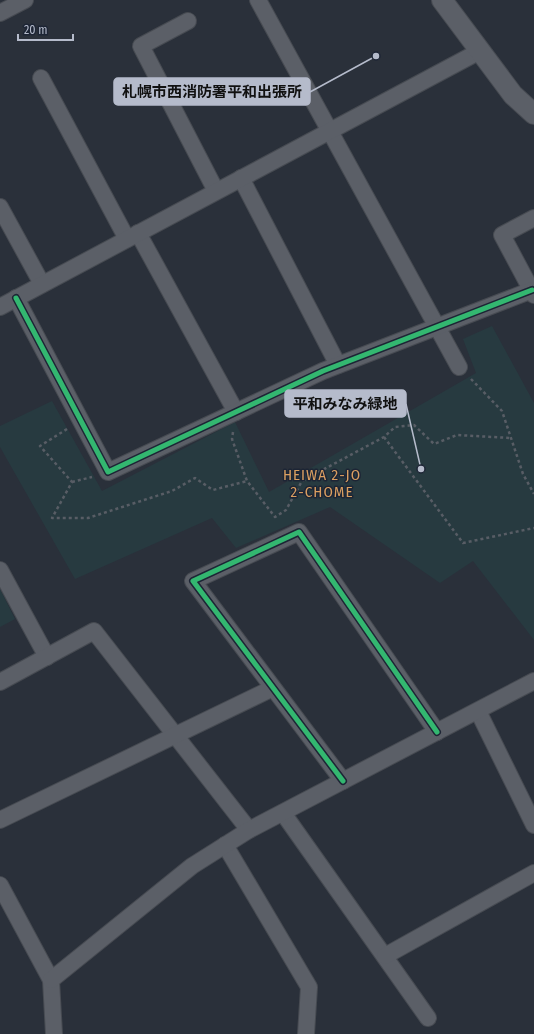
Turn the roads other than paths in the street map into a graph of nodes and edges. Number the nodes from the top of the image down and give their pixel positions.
1 (25, 0) edge
2 (258, 0) edge
3 (442, 0) edge
4 (0, 13) edge
5 (188, 21) dead end
6 (480, 51) junction
7 (41, 78) dead end
8 (534, 114) edge
9 (330, 131) junction
10 (241, 178) junction
11 (216, 191) junction
12 (0, 207) edge
13 (534, 218) edge
14 (133, 236) junction
15 (42, 284) junction
16 (533, 293) edge
17 (16, 298) junction
18 (0, 307) edge
19 (437, 327) junction
20 (338, 366) junction
21 (459, 368) road end
22 (236, 412) junction
23 (0, 570) edge
24 (47, 657) junction
25 (534, 681) edge
26 (0, 682) edge
27 (273, 688) junction
28 (478, 711) junction
29 (437, 732) junction
30 (175, 735) junction
31 (343, 781) junction
32 (283, 813) junction
33 (0, 820) edge
34 (534, 825) edge
35 (249, 830) junction
36 (225, 845) junction
37 (534, 873) edge
38 (0, 885) edge
39 (385, 956) junction
40 (51, 980) junction
41 (428, 1018) dead end
42 (54, 1034) edge
43 (306, 1034) edge

1 - 4 street
2 - 9 street
3 - 6 street
5 - 11 street
6 - 8 street
6 - 9 street
7 - 14 street
9 - 10 street
9 - 19 street
10 - 11 street
10 - 20 street
11 - 14 street
12 - 15 street
13 - 16 street
14 - 15 street
14 - 22 street
15 - 17 street
16 - 19 street
17 - 18 street
17 - 22 street
19 - 20 street
19 - 21 street
20 - 22 street
23 - 24 street
24 - 26 street
24 - 30 street
25 - 28 street
27 - 29 street
27 - 30 street
27 - 31 street
28 - 29 street
28 - 34 street
29 - 31 street
30 - 33 street
30 - 35 street
31 - 32 street
32 - 35 street
32 - 39 street
35 - 36 street
36 - 40 street
36 - 43 street
37 - 39 street
38 - 40 street
39 - 41 street
40 - 42 street

